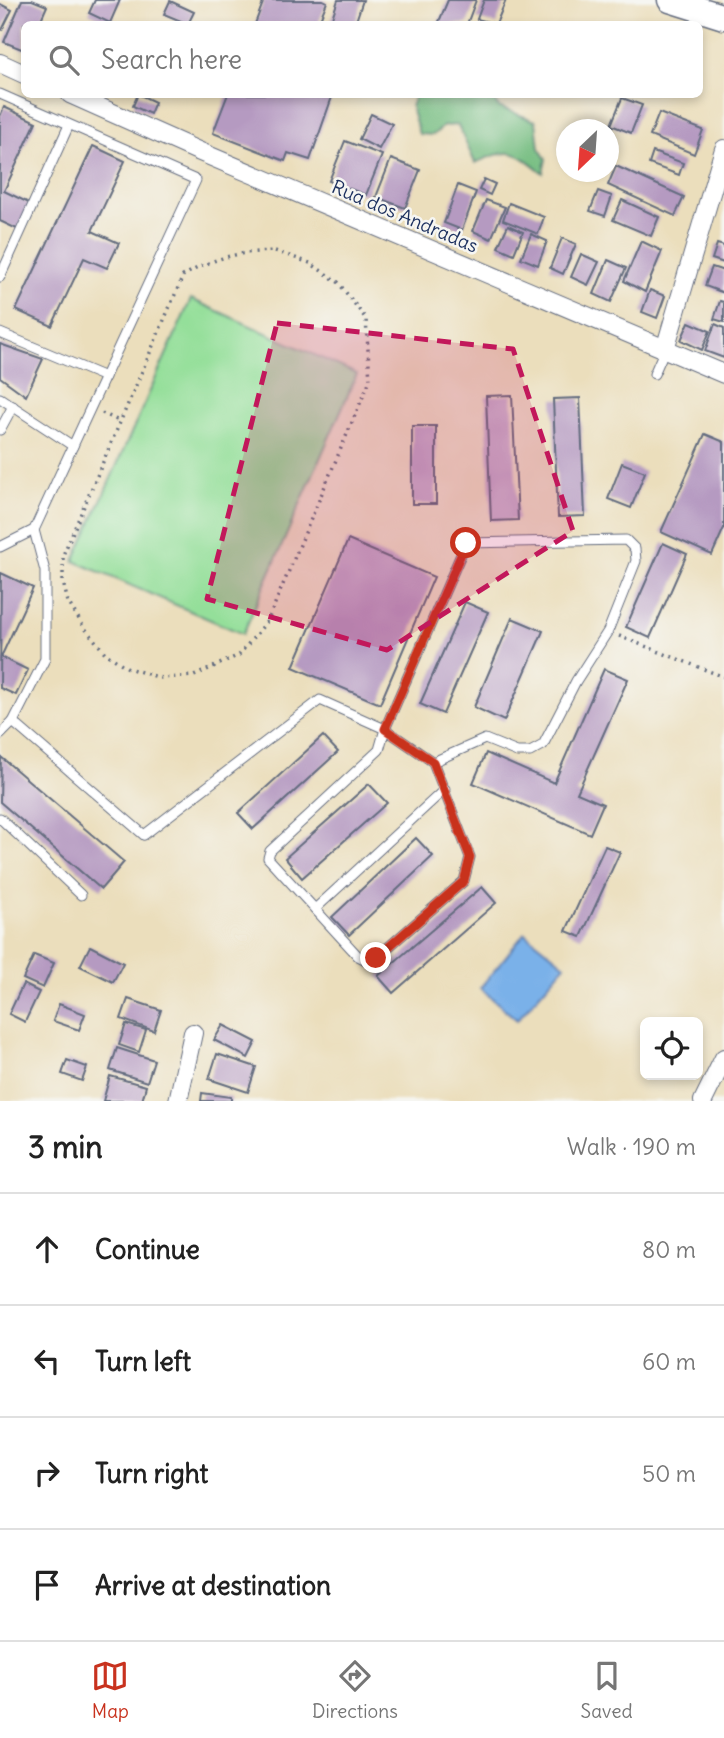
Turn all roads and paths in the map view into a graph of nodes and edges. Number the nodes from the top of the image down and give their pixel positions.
1 (670, 0) edge
2 (724, 17) edge
3 (0, 63) edge
4 (21, 73) edge
5 (0, 94) edge
6 (79, 98) edge
7 (69, 125) junction
8 (724, 149) edge
9 (0, 277) edge
10 (0, 333) edge
11 (665, 349) junction
12 (654, 374) dead end
13 (724, 374) edge
14 (105, 377) junction
15 (0, 398) edge
16 (13, 406) junction
17 (90, 408) junction
18 (120, 421) junction
19 (0, 430) edge
20 (73, 446) junction
21 (34, 530) junction
22 (0, 547) edge
23 (608, 631) junction
24 (724, 677) edge
25 (13, 722) junction
26 (385, 729) junction
27 (0, 735) edge
28 (433, 762) junction
29 (445, 789) junction
30 (0, 817) edge
31 (81, 895) dead end
32 (315, 909) junction
33 (193, 1032) dead end
34 (724, 1058) edge
35 (178, 1101) edge
36 (704, 1101) edge

1 - 2 street
3 - 4 street
5 - 7 lane
6 - 11 street, Rua dos Andradas
7 - 9 lane
7 - 14 lane
8 - 11 street
10 - 14 lane
11 - 12 lane
11 - 13 street, Rua dos Andradas
14 - 17 lane
15 - 16 lane
16 - 19 lane
16 - 20 lane
17 - 18 path
17 - 20 lane
18 - 18 path
20 - 21 lane
21 - 22 lane
21 - 25 lane
23 - 24 path
23 - 26 lane
23 - 28 lane
25 - 26 lane
25 - 27 lane
26 - 28 lane
26 - 32 lane
28 - 29 lane
29 - 32 lane
29 - 32 lane
30 - 31 lane
33 - 35 street
34 - 36 street

